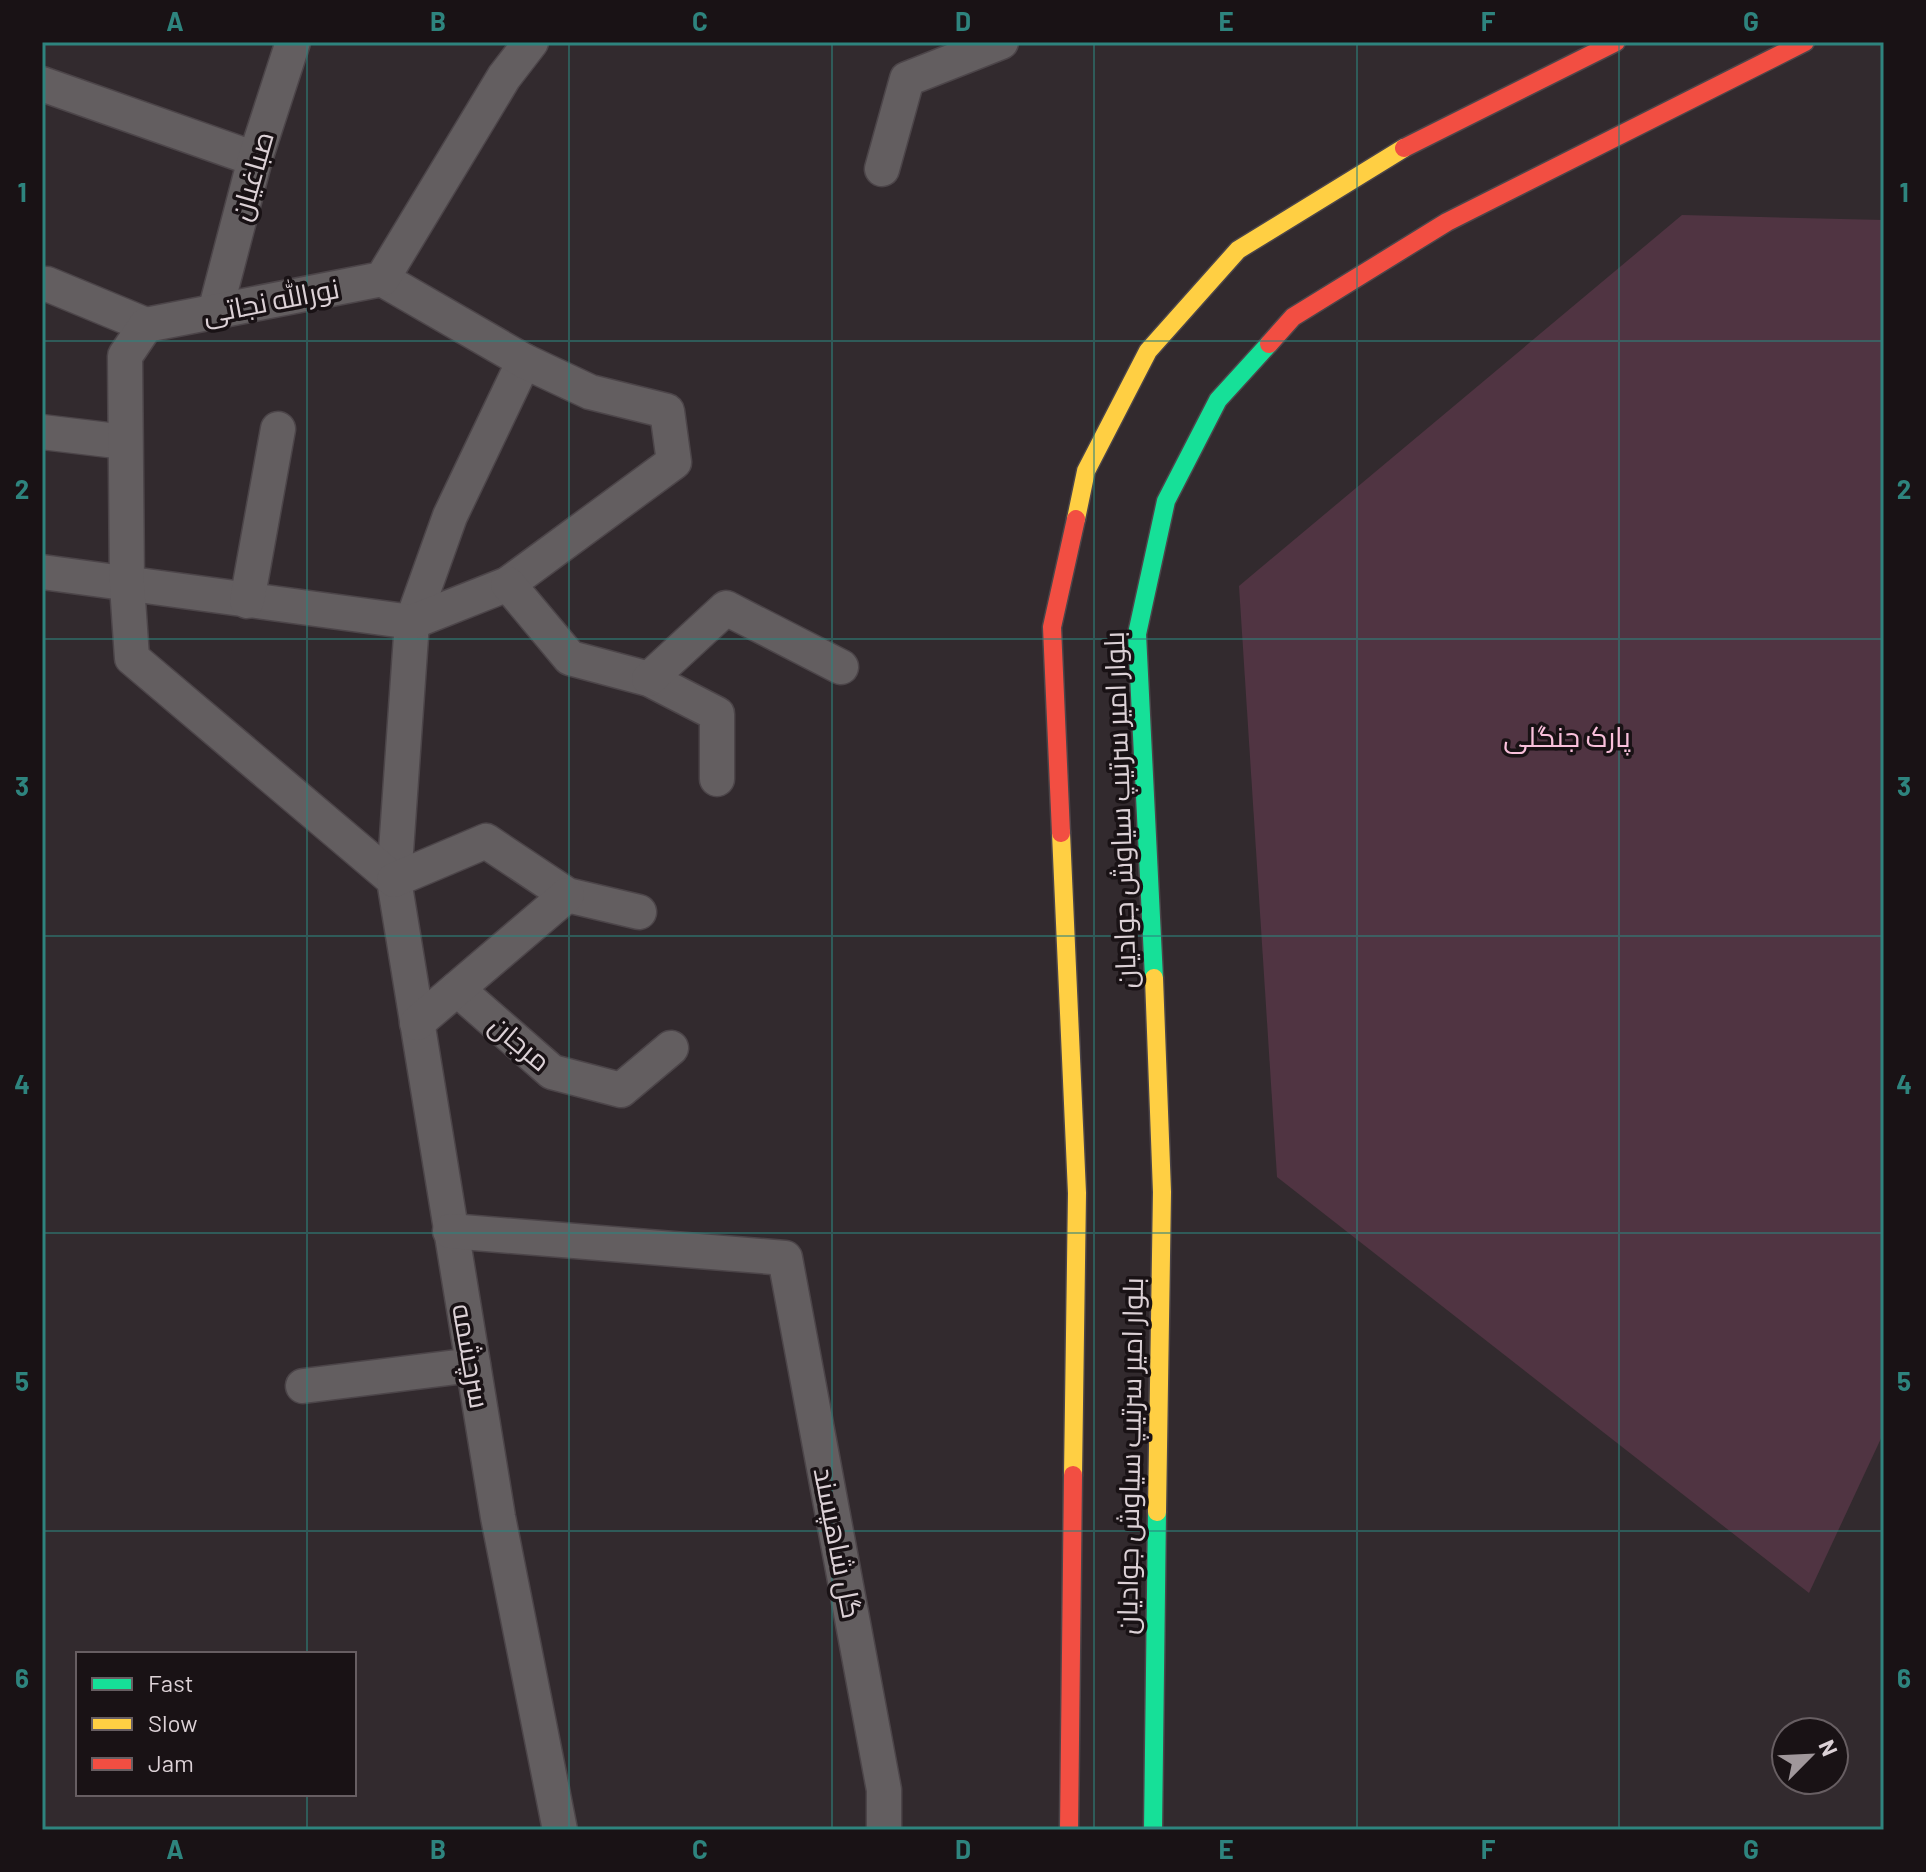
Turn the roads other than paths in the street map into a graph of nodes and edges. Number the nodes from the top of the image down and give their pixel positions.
1 (293, 42) edge
2 (531, 42) edge
3 (1001, 42) edge
4 (1616, 42) edge
5 (1805, 42) edge
6 (42, 84) edge
7 (255, 159) junction
8 (882, 169) dead end
9 (382, 279) junction
10 (47, 284) dead end
11 (215, 312) junction
12 (146, 325) junction
13 (524, 361) junction
14 (278, 429) dead end
15 (42, 432) edge
16 (125, 442) junction
17 (42, 572) edge
18 (508, 584) junction
19 (127, 585) junction
20 (247, 601) junction
21 (412, 622) junction
22 (841, 667) dead end
23 (649, 679) junction
24 (717, 779) dead end
25 (394, 880) junction
26 (567, 895) junction
27 (639, 912) dead end
28 (457, 989) junction
29 (417, 1023) junction
30 (671, 1048) dead end
31 (450, 1231) junction
32 (473, 1365) junction
33 (303, 1386) dead end
34 (560, 1830) edge
35 (884, 1830) edge
36 (1069, 1830) edge
37 (1153, 1830) edge

1 - 7 street, صباغیان
2 - 9 street
3 - 8 street
4 - 36 main road, بلوار امیر سرتیپ سیاوش جوادیان
5 - 37 main road, بلوار امیر سرتیپ سیاوش جوادیان
6 - 7 street
7 - 11 street, صباغیان
9 - 11 street, نورالله نجاتی
9 - 13 street
10 - 12 street
11 - 12 street, نورالله نجاتی
12 - 16 street
13 - 18 street
13 - 21 street, سرچشمه
14 - 20 street
15 - 16 street
16 - 19 street
17 - 19 street
18 - 21 street
18 - 23 street
19 - 20 street
19 - 25 street
20 - 21 street
21 - 25 street, سرچشمه
22 - 23 street
23 - 24 street
25 - 26 street
25 - 29 street, سرچشمه
26 - 27 street
26 - 28 street
28 - 29 street
28 - 30 street, مرجان
29 - 31 street, سرچشمه
31 - 32 street, سرچشمه
31 - 35 street, گل شاهپسند
32 - 33 street
32 - 34 street, سرچشمه

